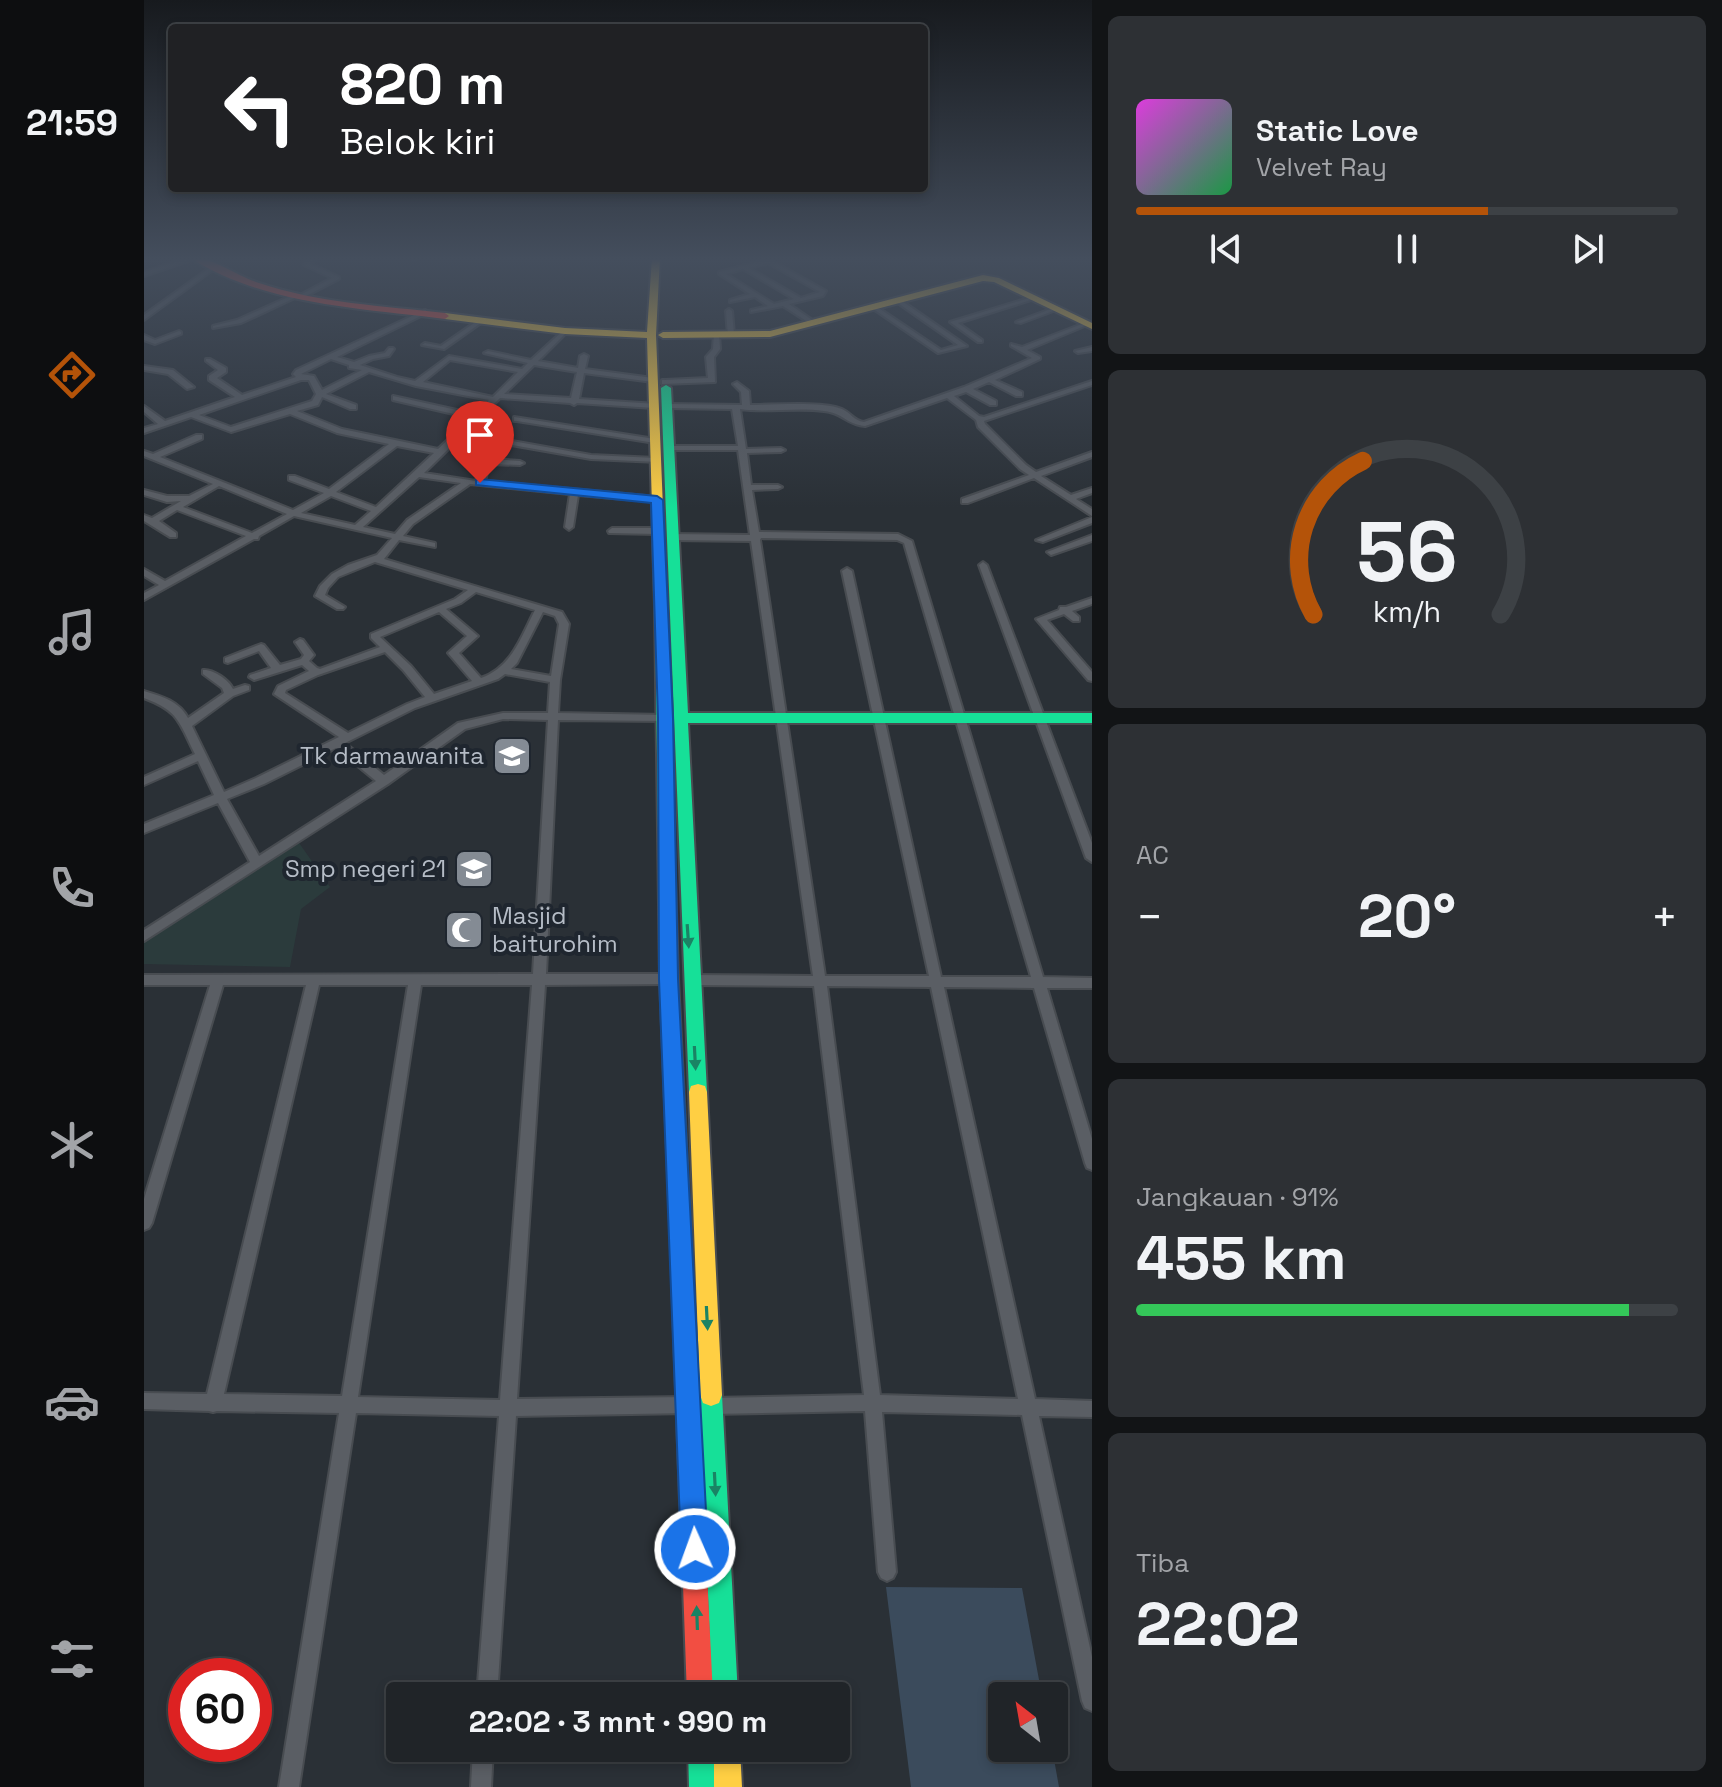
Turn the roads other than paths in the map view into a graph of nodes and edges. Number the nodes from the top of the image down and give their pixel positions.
1 (366, 340) edge
2 (453, 340) edge
3 (556, 340) edge
4 (657, 340) edge
5 (721, 340) edge
6 (923, 340) edge
7 (956, 340) edge
8 (1048, 340) edge
9 (425, 345) dead end
10 (1013, 345) dead end
11 (391, 349) dead end
12 (1022, 349) junction
13 (1092, 349) edge
14 (1078, 351) dead end
15 (488, 353) dead end
16 (584, 356) dead end
17 (331, 357) junction
18 (208, 360) dead end
19 (534, 362) junction
20 (352, 366) junction
21 (144, 368) edge
22 (366, 371) junction
23 (524, 371) junction
24 (583, 371) junction
25 (300, 378) junction
26 (990, 380) junction
27 (659, 381) junction
28 (1092, 383) edge
29 (416, 384) junction
30 (737, 384) dead end
31 (190, 387) dead end
32 (967, 389) junction
33 (320, 394) junction
34 (1019, 394) dead end
35 (948, 395) junction
36 (495, 397) junction
37 (241, 398) junction
38 (396, 398) dead end
39 (574, 403) junction
40 (993, 403) dead end
41 (661, 406) junction
42 (353, 407) dead end
43 (144, 408) edge
44 (741, 408) junction
45 (290, 411) junction
46 (192, 415) junction
47 (476, 417) junction
48 (517, 419) dead end
49 (980, 419) junction
50 (163, 424) junction
51 (144, 431) edge
52 (199, 437) dead end
53 (394, 444) junction
54 (743, 449) junction
55 (781, 450) dead end
56 (440, 452) junction
57 (1092, 454) edge
58 (149, 455) edge
59 (486, 461) junction
60 (520, 463) dead end
61 (661, 468) junction
62 (417, 474) junction
63 (1034, 475) junction
64 (292, 478) dead end
65 (469, 481) junction
66 (480, 483) junction
67 (216, 485) junction
68 (778, 487) dead end
69 (750, 488) junction
70 (1092, 490) edge
71 (144, 492) edge
72 (574, 493) junction
73 (328, 494) junction
74 (194, 497) junction
75 (1071, 498) junction
76 (965, 501) dead end
77 (176, 507) junction
78 (377, 510) junction
79 (1092, 513) edge
80 (295, 514) junction
81 (148, 520) edge
82 (1092, 520) edge
83 (569, 527) dead end
84 (355, 529) junction
85 (612, 531) dead end
86 (1066, 531) junction
87 (665, 534) junction
88 (173, 535) dead end
89 (396, 536) junction
90 (756, 536) junction
91 (255, 537) junction
92 (1092, 538) edge
93 (1040, 540) dead end
94 (1081, 542) junction
95 (432, 545) dead end
96 (1051, 552) dead end
97 (377, 558) junction
98 (983, 565) dead end
99 (847, 571) dead end
100 (144, 572) edge
101 (165, 585) junction
102 (473, 590) junction
103 (144, 597) edge
104 (1092, 601) edge
105 (340, 607) dead end
106 (439, 608) junction
107 (1063, 609) junction
108 (540, 610) junction
109 (1076, 619) dead end
110 (300, 642) dead end
111 (385, 649) junction
112 (228, 660) dead end
113 (304, 661) junction
114 (277, 669) junction
115 (506, 671) junction
116 (207, 672) dead end
117 (316, 672) junction
118 (1090, 673) edge
119 (254, 677) dead end
120 (555, 680) junction
121 (479, 682) junction
122 (245, 688) dead end
123 (1092, 688) edge
124 (144, 694) edge
125 (229, 694) junction
126 (431, 698) junction
127 (554, 716) junction
128 (961, 717) junction
129 (1040, 717) junction
130 (673, 718) junction
131 (782, 718) junction
132 (879, 718) junction
133 (1092, 718) edge
134 (186, 725) junction
135 (341, 740) junction
136 (200, 756) junction
137 (144, 781) edge
138 (384, 781) junction
139 (221, 798) junction
140 (144, 829) edge
141 (667, 829) junction
142 (685, 829) junction
143 (666, 854) junction
144 (686, 854) junction
145 (1092, 858) edge
146 (257, 863) junction
147 (144, 936) edge
148 (669, 979) junction
149 (144, 980) edge
150 (415, 980) junction
151 (691, 980) junction
152 (218, 981) junction
153 (537, 981) junction
154 (313, 982) junction
155 (820, 982) junction
156 (937, 983) junction
157 (1041, 983) junction
158 (1092, 983) edge
159 (1092, 1163) edge
160 (144, 1223) edge
161 (144, 1401) edge
162 (873, 1403) junction
163 (213, 1404) junction
164 (690, 1405) junction
165 (347, 1406) junction
166 (711, 1406) junction
167 (1028, 1407) junction
168 (506, 1408) junction
169 (1092, 1409) edge
170 (887, 1572) dead end
171 (699, 1665) junction
172 (723, 1666) junction
173 (488, 1682) edge
174 (700, 1682) edge
175 (724, 1682) edge
176 (1092, 1701) edge
177 (482, 1762) edge
178 (702, 1762) edge
179 (727, 1762) edge
180 (289, 1787) edge
181 (481, 1787) edge
182 (703, 1787) edge
183 (728, 1787) edge

1 - 17 street
2 - 9 street
3 - 19 street
4 - 27 main road
5 - 27 street
6 - 7 street
8 - 12 street
10 - 12 street
11 - 20 street
12 - 26 street
13 - 14 street
15 - 19 street
16 - 24 street
17 - 20 street
17 - 25 street
18 - 37 street
19 - 23 street
19 - 24 street
20 - 22 street
21 - 31 street
22 - 29 street
22 - 33 street
23 - 29 street
23 - 36 street
24 - 27 street
24 - 39 street
25 - 33 street
25 - 37 street
26 - 32 street
26 - 34 street
27 - 41 main road
28 - 49 street
29 - 36 street
30 - 44 street
32 - 35 street
32 - 40 street
33 - 42 street
33 - 45 street
35 - 44 street
35 - 49 street
36 - 39 street
36 - 47 street
37 - 46 street
38 - 47 street
39 - 41 street
41 - 44 street
41 - 61 main road
43 - 50 street
44 - 54 street
45 - 46 street
45 - 53 street
46 - 50 street
47 - 56 street
48 - 61 street
49 - 63 street
50 - 51 street
52 - 58 street
53 - 56 street
53 - 73 street
54 - 55 street
54 - 61 street
54 - 69 street
56 - 62 street
57 - 63 street
58 - 67 street
59 - 60 street
59 - 61 street
59 - 66 street
61 - 72 street
61 - 87 main road
61 - 87 main road
62 - 65 street
62 - 78 street
63 - 75 street
63 - 76 street
64 - 73 street
65 - 66 street
65 - 89 street
66 - 72 street
67 - 74 street
67 - 80 street
68 - 69 street
69 - 90 street
70 - 75 street
71 - 74 street
72 - 83 street
73 - 78 street
73 - 80 street
74 - 77 street
75 - 79 street
77 - 81 street
77 - 91 street
78 - 84 street
80 - 84 street
80 - 91 street
81 - 88 street
82 - 86 street
84 - 89 street
85 - 87 street
86 - 93 street
86 - 94 street
87 - 90 street
87 - 130 main road
89 - 95 street
89 - 97 street
90 - 128 street
90 - 131 street
91 - 101 street
92 - 94 street
94 - 96 street
97 - 102 street
97 - 105 street
98 - 129 street
99 - 132 street
100 - 101 street
101 - 103 street
102 - 106 street
102 - 108 street
104 - 107 street
106 - 111 street
106 - 121 street
107 - 109 street
107 - 118 street
108 - 115 street
108 - 120 street
110 - 113 street
111 - 117 street
111 - 126 street
112 - 114 street
113 - 114 street
113 - 117 street
114 - 119 street
115 - 120 street
115 - 121 street
116 - 125 street
117 - 135 street
118 - 123 street
120 - 127 street
121 - 126 street
122 - 125 street
124 - 134 street
125 - 134 street
126 - 135 street
127 - 130 street
127 - 138 street
127 - 153 street
128 - 129 main road
128 - 132 main road
128 - 157 street
129 - 133 main road
129 - 145 street
130 - 131 main road
130 - 141 main road
130 - 142 main road
131 - 132 main road
131 - 155 street
132 - 156 street
134 - 136 street
135 - 138 street
135 - 139 street
136 - 137 street
136 - 139 street
138 - 146 street
139 - 140 street
139 - 146 street
141 - 142 main road
141 - 143 main road
142 - 144 main road
143 - 144 main road
143 - 148 main road
144 -> 151 main road
146 - 147 street
148 - 153 street
148 - 164 main road
149 - 152 street
150 - 153 street
150 - 154 street
150 - 165 street
151 - 155 street
151 -> 166 main road
152 - 154 street
152 - 160 street
153 - 168 street
154 - 163 street
155 - 156 street
155 - 162 street
156 - 157 street
156 - 167 street
157 - 158 street
157 - 159 street
161 - 163 street
162 - 166 street
162 - 167 street
162 - 170 street
163 - 165 street
164 - 168 street
171 -> 164 main road
165 - 168 street
165 - 180 street
166 -> 172 main road
167 - 169 street
167 - 176 street
168 - 173 street
171 - 172 main road
171 - 174 main road
172 - 175 main road
177 - 181 street
178 - 182 main road
179 - 183 main road

